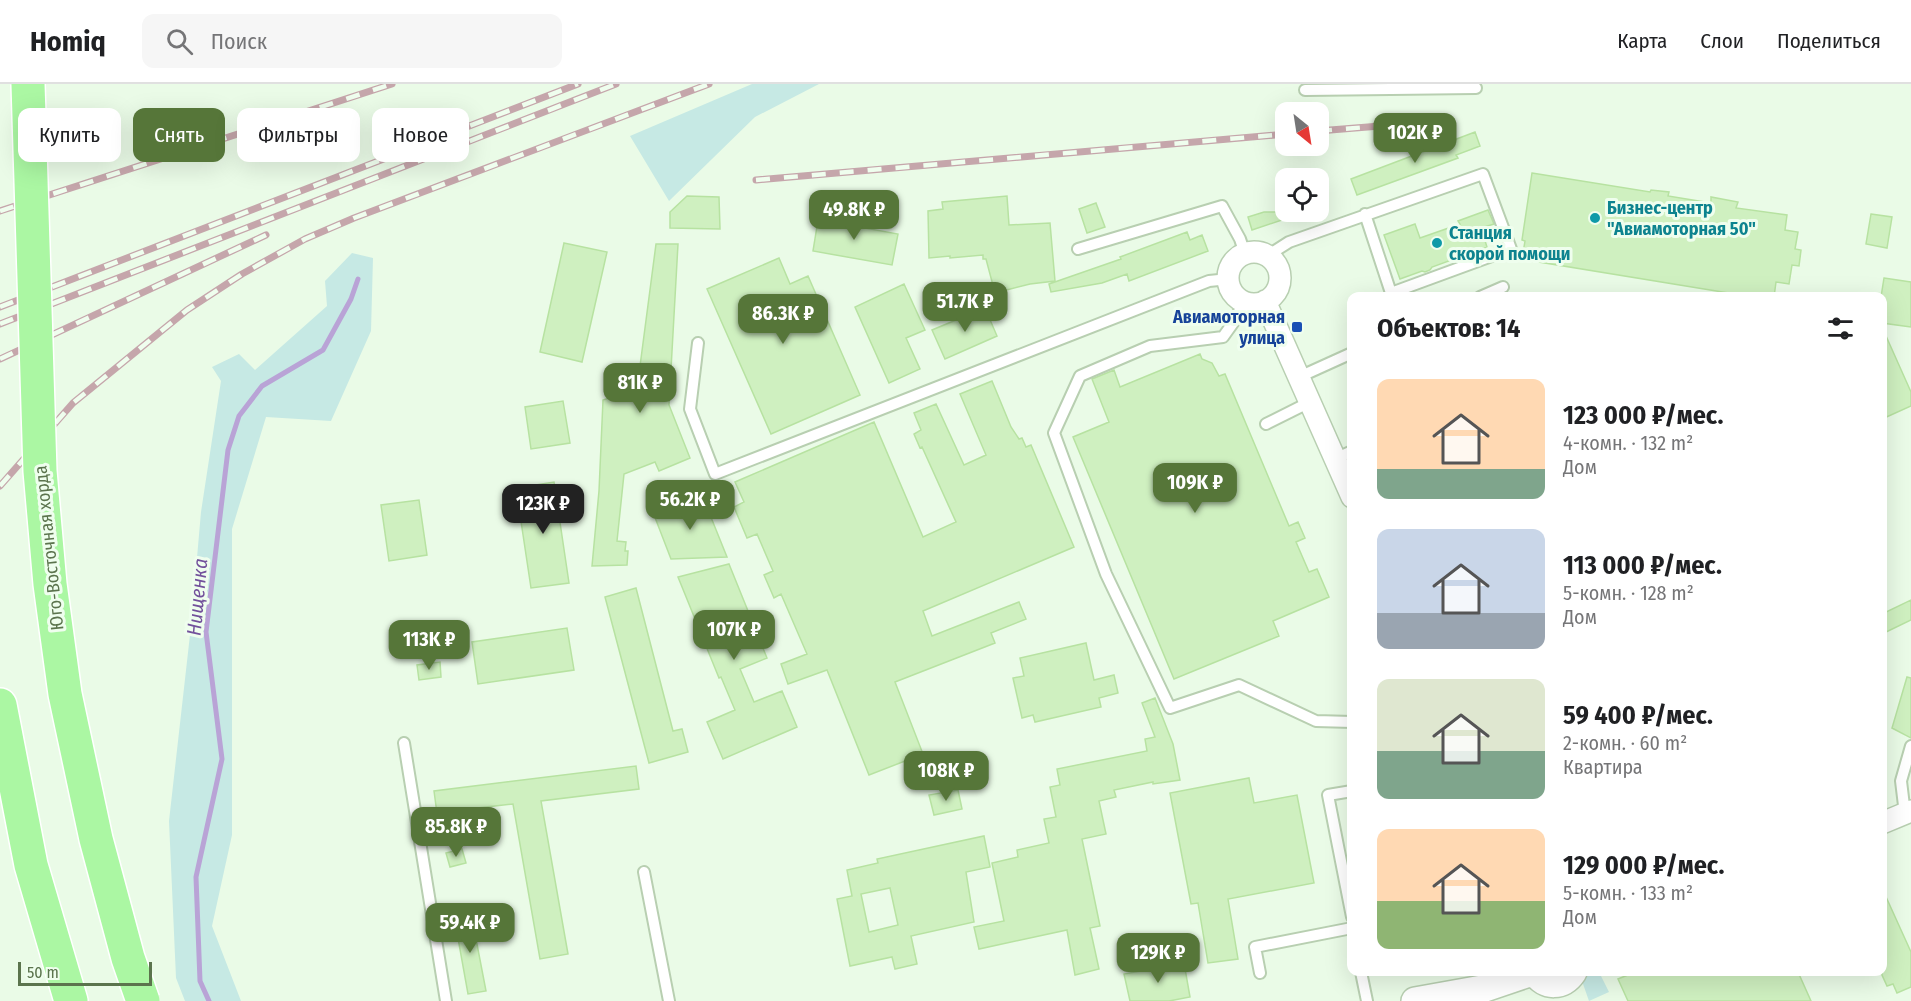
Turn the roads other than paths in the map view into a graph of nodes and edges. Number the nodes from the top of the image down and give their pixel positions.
1 (28, 84) edge
2 (1476, 88) dead end
3 (1305, 90) dead end
4 (1365, 214) junction
5 (1078, 249) dead end
6 (1245, 254) junction
7 (1267, 256) junction
8 (1228, 279) junction
9 (1503, 287) dead end
10 (1492, 292) edge
11 (1265, 301) junction
12 (1244, 302) junction
13 (698, 343) dead end
14 (1347, 355) edge
15 (1299, 377) junction
16 (1310, 402) junction
17 (1266, 423) dead end
18 (1343, 455) edge
19 (1347, 473) edge
20 (0, 705) edge
21 (1347, 722) edge
22 (404, 743) dead end
23 (1911, 746) edge
24 (1347, 792) edge
25 (1908, 812) edge
26 (1887, 821) edge
27 (644, 872) dead end
28 (1347, 892) edge
29 (1347, 929) edge
30 (1260, 973) dead end
31 (1362, 976) edge
32 (1522, 976) edge
33 (1538, 976) edge
34 (1569, 985) edge
35 (71, 1001) edge
36 (143, 1001) edge
37 (446, 1001) edge
38 (669, 1001) edge
39 (1367, 1001) edge
40 (1415, 1001) edge

1 - 36 main road, Юго-Восточная хорда, bridge
2 - 3 lane
4 - 4 lane
4 - 7 lane
5 - 6 lane
6 - 7 street
6 - 8 street
7 - 11 street
8 - 12 street
8 - 13 lane
9 - 10 lane
11 - 12 street
11 - 15 street
12 - 21 lane
14 - 15 lane
15 - 16 street
16 - 17 lane
16 - 18 street
18 - 19 street
20 - 35 main road
22 - 37 lane
23 - 25 lane
24 - 28 lane
25 - 26 street
27 - 38 lane
29 - 30 lane
31 - 39 lane
32 - 40 street
33 - 34 street

